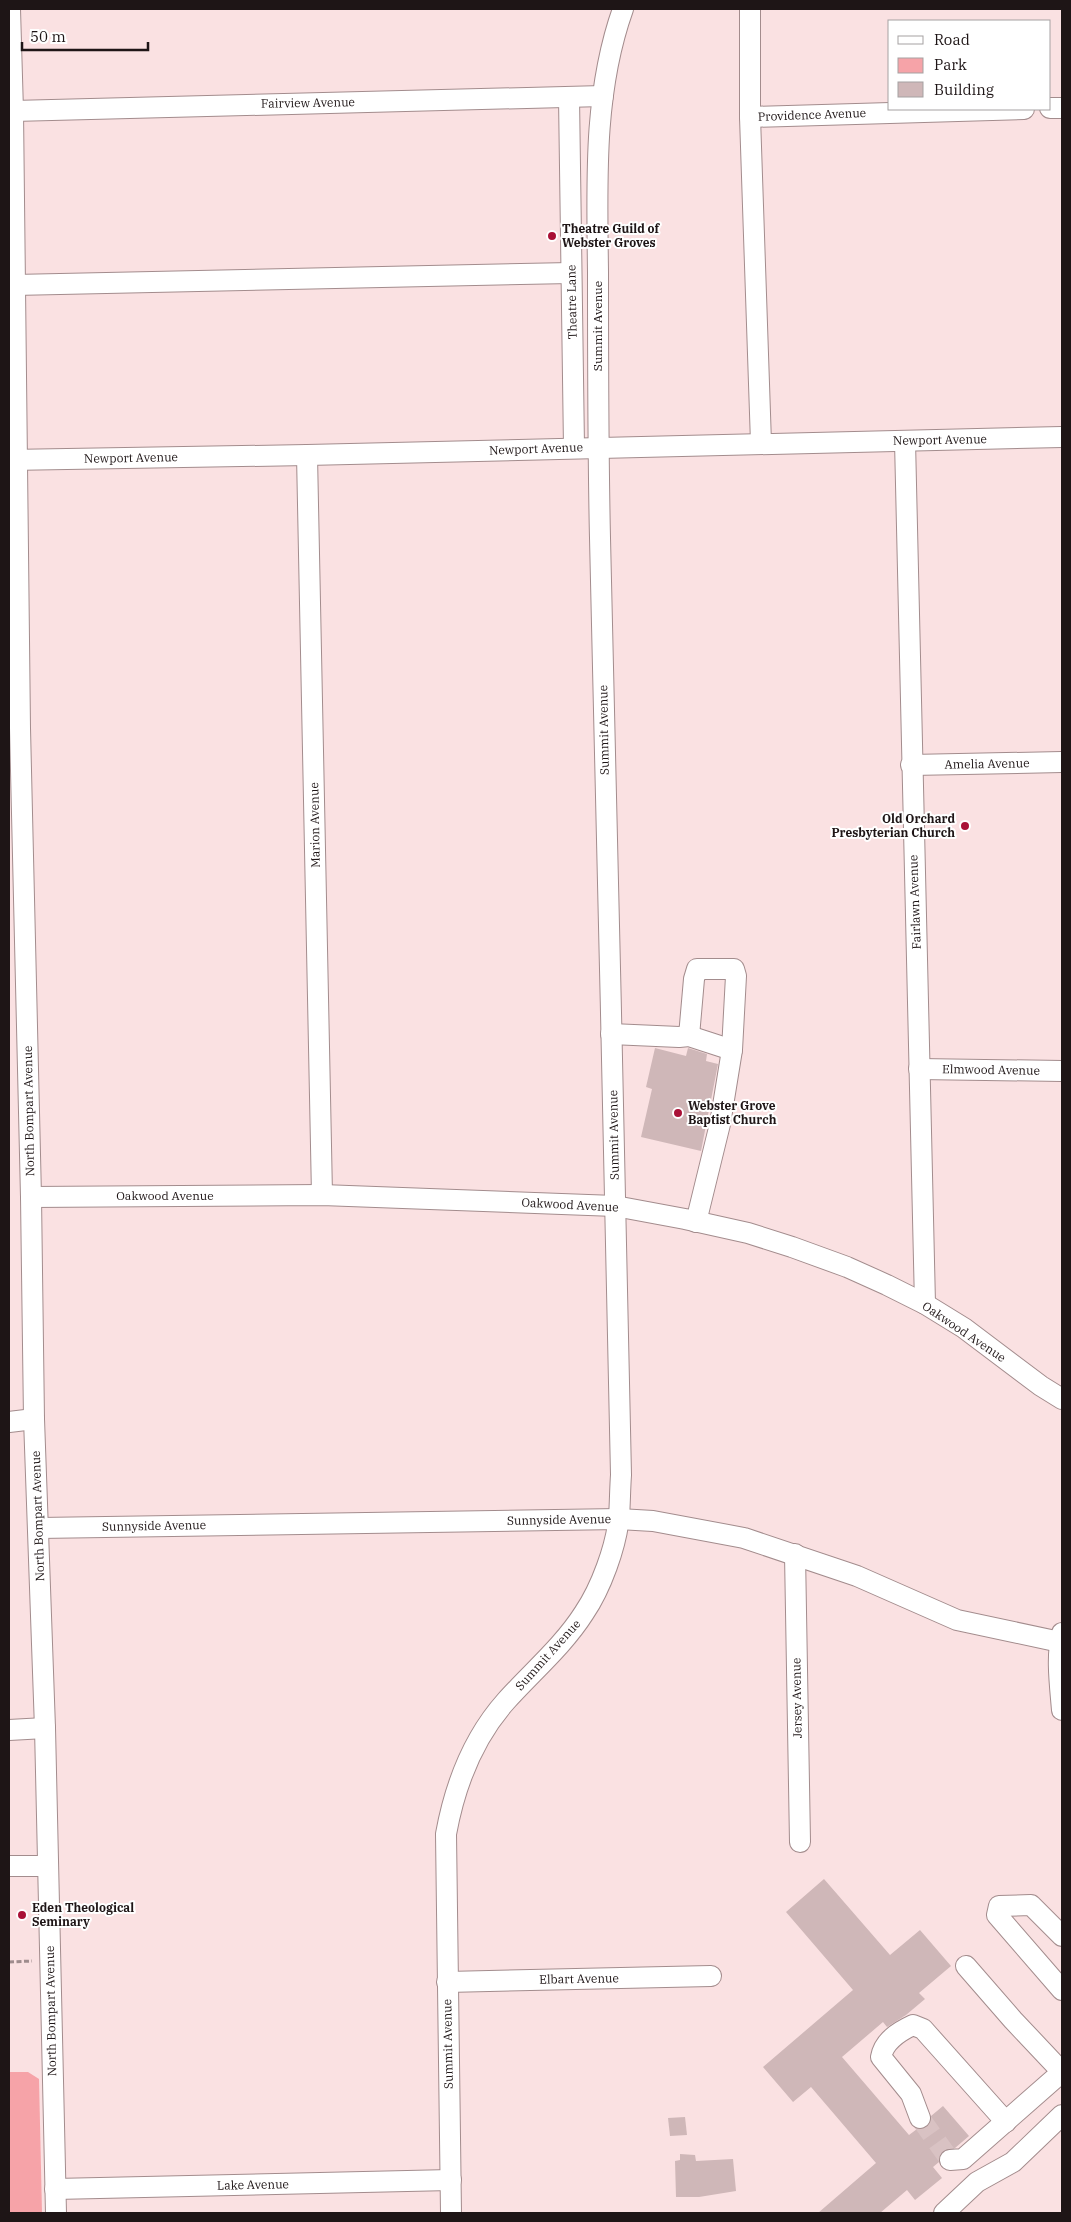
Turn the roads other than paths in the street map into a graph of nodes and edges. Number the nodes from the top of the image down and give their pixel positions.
1 (10, 9) edge
2 (623, 9) edge
3 (750, 9) edge
4 (9, 46) edge
5 (603, 96) junction
6 (569, 97) junction
7 (990, 110) edge
8 (12, 111) junction
9 (750, 117) junction
10 (11, 201) edge
11 (11, 252) edge
12 (572, 273) junction
13 (14, 285) junction
14 (12, 325) edge
15 (1062, 437) edge
16 (905, 441) junction
17 (760, 443) junction
18 (574, 447) junction
19 (598, 447) junction
20 (307, 455) junction
21 (12, 459) edge
22 (14, 728) edge
23 (1062, 762) edge
24 (911, 765) junction
25 (611, 1034) junction
26 (689, 1036) junction
27 (732, 1050) junction
28 (919, 1069) junction
29 (1062, 1071) edge
30 (322, 1195) junction
31 (31, 1197) junction
32 (615, 1206) junction
33 (696, 1222) junction
34 (925, 1304) junction
35 (1062, 1399) edge
36 (34, 1419) junction
37 (9, 1422) edge
38 (619, 1519) junction
39 (39, 1528) junction
40 (795, 1554) junction
41 (1061, 1637) edge
42 (1062, 1710) edge
43 (45, 1728) junction
44 (9, 1730) edge
45 (800, 1842) dead end
46 (9, 1866) edge
47 (48, 1866) junction
48 (1062, 1936) edge
49 (966, 1966) dead end
50 (711, 1976) dead end
51 (447, 1982) junction
52 (1062, 1990) edge
53 (1062, 2115) edge
54 (920, 2118) tunnel mouth
55 (1006, 2122) junction
56 (950, 2160) dead end
57 (451, 2180) junction
58 (55, 2190) junction
59 (56, 2213) edge
60 (451, 2213) edge
61 (944, 2213) edge

1 - 4 street, North Bompart Avenue
2 - 5 street, Summit Avenue
3 - 9 street
4 - 8 street, North Bompart Avenue
5 - 6 street, Fairview Avenue
5 - 19 street, Summit Avenue
6 - 8 street, Fairview Avenue
6 - 12 street, Theatre Lane
7 - 9 street, Providence Avenue
8 - 10 street, North Bompart Avenue
9 - 17 street
10 - 11 street, North Bompart Avenue
11 - 13 street, North Bompart Avenue
12 - 13 street
12 - 18 street, Theatre Lane
13 - 14 street, North Bompart Avenue
14 - 21 street, North Bompart Avenue
15 - 16 street, Newport Avenue
16 - 17 street, Newport Avenue
16 - 24 street, Fairlawn Avenue
17 - 19 street, Newport Avenue
18 - 19 street, Newport Avenue
18 - 20 street, Newport Avenue
19 - 25 street, Summit Avenue
20 - 21 street, Newport Avenue
20 - 30 street, Marion Avenue
21 - 22 street, North Bompart Avenue
22 - 31 street, North Bompart Avenue
23 - 24 street, Amelia Avenue
24 - 28 street, Fairlawn Avenue
25 - 26 street
25 - 32 street, Summit Avenue
26 - 27 street
26 - 27 street
27 - 33 street
28 - 29 street, Elmwood Avenue
28 - 34 street, Fairlawn Avenue
30 - 31 street, Oakwood Avenue
30 - 32 street, Oakwood Avenue
31 - 36 street, North Bompart Avenue
32 - 33 street, Oakwood Avenue
32 - 38 street, Summit Avenue
33 - 34 street, Oakwood Avenue
34 - 35 street, Oakwood Avenue
36 - 37 street
36 - 39 street, North Bompart Avenue
38 - 39 street, Sunnyside Avenue
38 - 40 street, Sunnyside Avenue
38 - 51 street, Summit Avenue
39 - 43 street, North Bompart Avenue
40 - 41 street, Sunnyside Avenue
40 - 45 street, Jersey Avenue
41 - 42 street
43 - 44 street
43 - 47 street, North Bompart Avenue
46 - 47 street
47 - 58 street, North Bompart Avenue
48 - 52 street
49 - 55 street
50 - 51 street, Elbart Avenue
51 - 57 street, Summit Avenue
53 - 61 street
54 - 55 street
55 - 56 street
57 - 58 street, Lake Avenue
57 - 60 street, Summit Avenue
58 - 59 street, North Bompart Avenue

